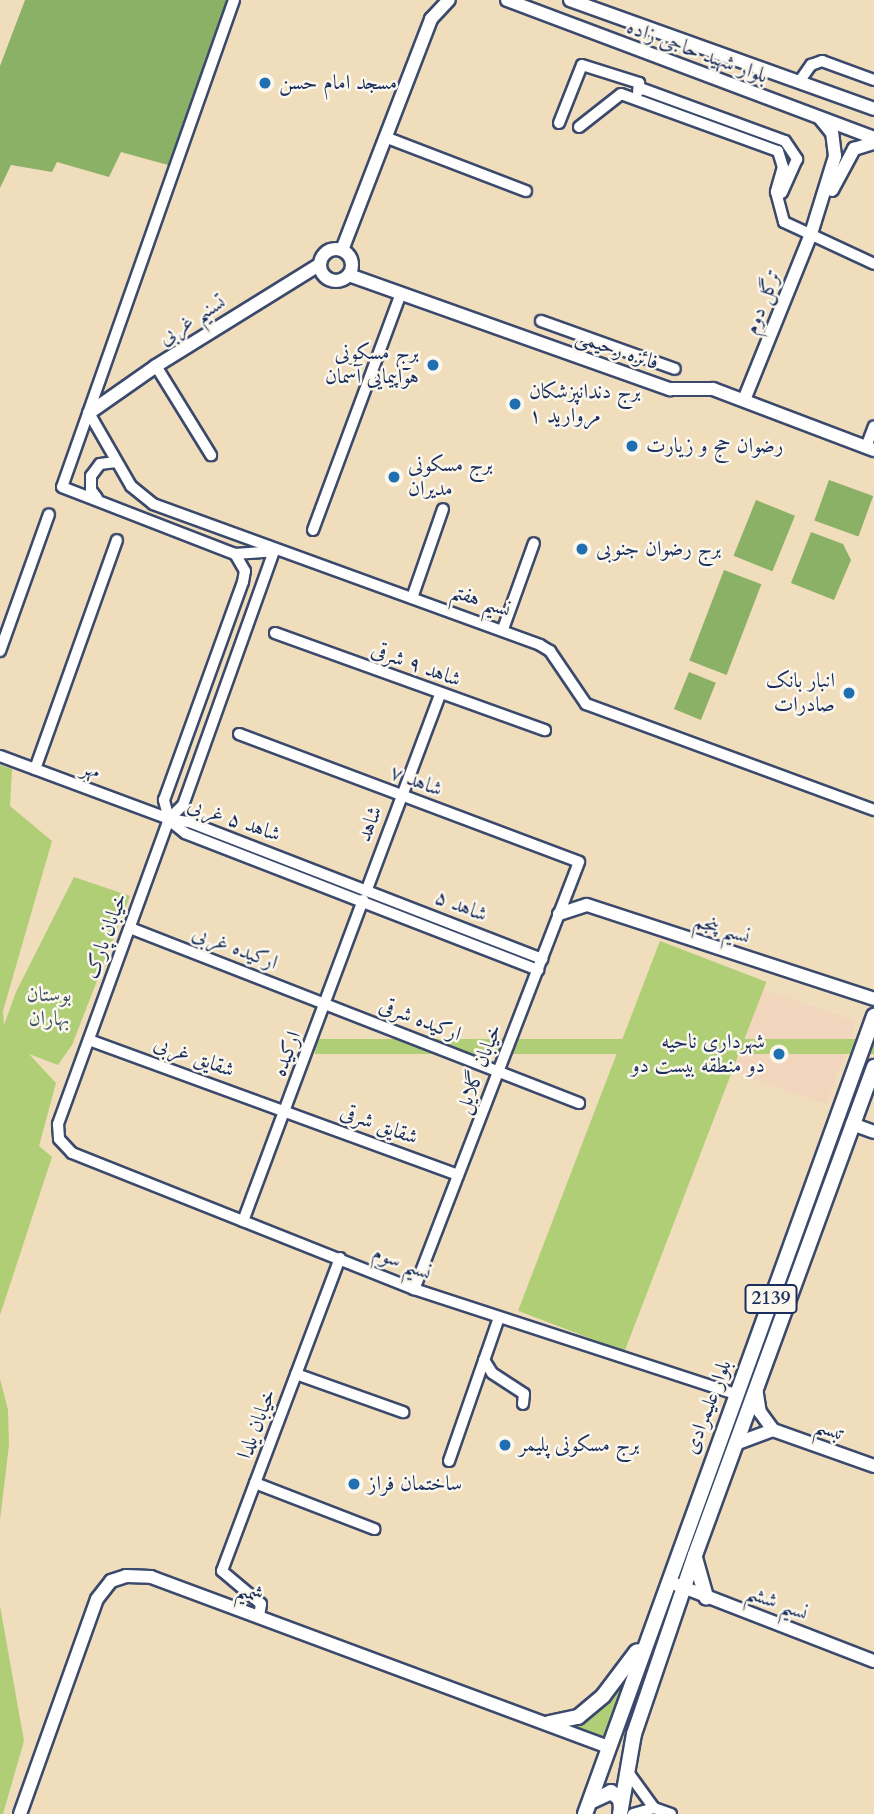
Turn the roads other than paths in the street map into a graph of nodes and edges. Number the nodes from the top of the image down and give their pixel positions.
1 (234, 0) edge
2 (431, 0) edge
3 (449, 0) edge
4 (507, 0) edge
5 (570, 0) edge
6 (597, 5) edge
7 (431, 19) junction
8 (874, 80) edge
9 (799, 82) junction
10 (639, 88) junction
11 (814, 88) junction
12 (636, 99) junction
13 (874, 109) edge
14 (813, 114) junction
15 (559, 124) dead end
16 (579, 127) dead end
17 (385, 137) junction
18 (874, 140) edge
19 (526, 191) dead end
20 (780, 200) junction
21 (817, 218) junction
22 (810, 237) junction
23 (342, 250) junction
24 (874, 264) edge
25 (319, 265) junction
26 (349, 275) junction
27 (401, 293) junction
28 (541, 321) dead end
29 (632, 354) junction
30 (156, 366) junction
31 (675, 369) dead end
32 (624, 374) junction
33 (744, 400) junction
34 (89, 413) junction
35 (874, 426) edge
36 (870, 449) edge
37 (211, 455) dead end
38 (116, 462) junction
39 (99, 500) junction
40 (443, 509) dead end
41 (49, 514) dead end
42 (313, 530) dead end
43 (117, 540) dead end
44 (534, 543) dead end
45 (275, 551) junction
46 (235, 554) junction
47 (412, 598) junction
48 (503, 629) junction
49 (275, 633) dead end
50 (0, 651) edge
51 (440, 695) junction
52 (545, 730) dead end
53 (239, 734) dead end
54 (0, 756) edge
55 (35, 769) junction
56 (402, 796) junction
57 (874, 810) edge
58 (169, 819) junction
59 (579, 862) joint
60 (366, 889) junction
61 (363, 900) junction
62 (559, 914) junction
63 (130, 928) junction
64 (542, 960) junction
65 (538, 970) junction
66 (874, 999) edge
67 (327, 1004) junction
68 (874, 1016) edge
69 (89, 1040) junction
70 (874, 1067) edge
71 (498, 1072) junction
72 (579, 1103) dead end
73 (286, 1111) junction
74 (852, 1124) junction
75 (874, 1132) edge
76 (63, 1145) joint
77 (458, 1175) junction
78 (243, 1221) junction
79 (340, 1258) junction
80 (414, 1289) junction
81 (498, 1320) junction
82 (484, 1360) junction
83 (296, 1374) junction
84 (756, 1387) junction
85 (736, 1394) junction
86 (523, 1404) dead end
87 (403, 1412) dead end
88 (773, 1430) junction
89 (735, 1444) junction
90 (449, 1461) dead end
91 (874, 1466) edge
92 (255, 1483) junction
93 (374, 1529) dead end
94 (695, 1555) junction
95 (667, 1580) junction
96 (684, 1588) junction
97 (706, 1597) junction
98 (259, 1617) junction
99 (649, 1632) junction
100 (874, 1661) edge
101 (549, 1723) junction
102 (610, 1747) junction
103 (630, 1775) junction
104 (587, 1808) edge
105 (654, 1808) junction
106 (625, 1812) edge
107 (20, 1814) edge
108 (671, 1814) edge

1 - 34 street
2 - 7 street
3 - 7 street
4 - 14 street, بلوار شهید حاجی زاده
5 - 6 street, بلوار شهید حاجی زاده
6 - 9 street, بلوار شهید حاجی زاده
7 - 17 street
8 - 9 street
9 - 11 street, بلوار شهید حاجی زاده
10 - 12 street
10 - 15 street
10 - 20 street
11 - 13 street, بلوار شهید حاجی زاده
11 - 14 street
12 - 16 street
12 - 20 street
14 - 18 street, بلوار شهید حاجی زاده
14 - 21 street, ترگل دوم
17 - 19 street
17 - 23 street
18 - 21 street, ترگل دوم
20 - 22 street
21 - 22 street, ترگل دوم
22 - 24 street
22 - 33 street, ترگل دوم
23 - 25 street
23 - 26 street
25 - 26 street
25 - 30 street, تسنیم غربی
26 - 27 street, فائزه رحیمی
27 - 32 street, فائزه رحیمی
27 - 42 street
28 - 29 street
29 - 31 street
29 - 32 street
30 - 34 street, تسنیم غربی
30 - 37 street
32 - 33 street, فائزه رحیمی
33 - 36 street, فائزه رحیمی
34 - 38 street, نسیم هفتم
34 - 39 street
35 - 36 street
38 - 39 street
38 - 45 street, نسیم هفتم
39 - 46 street
40 - 47 street
41 - 50 street
43 - 55 street
44 - 48 street
45 - 46 street
45 - 47 street, نسیم هفتم
45 - 58 street, خیابان پارک
46 - 58 street, خیابان پارک
47 - 48 street, نسیم هفتم
48 - 57 street, نسیم هفتم
49 - 51 street, شاهد ۹ شرقی
51 - 52 street, شاهد ۹ شرقی
51 - 56 street, شاهد
53 - 56 street, شاهد ۷
54 - 55 street, مهر
55 - 58 street, مهر
56 - 59 street, شاهد ۷
56 - 60 street, شاهد
58 - 60 street, شاهد ۵ غربی
58 - 61 street, شاهد ۵ غربی
58 - 63 street, خیابان پارک
59 - 62 street, خیابان گلایل
60 - 64 street, شاهد ۵
61 - 65 street, شاهد ۵
61 - 67 street, ارکیده
62 - 64 street, خیابان گلایل
62 - 66 street, نسیم پنجم
63 - 67 street, ارکیده غربی
63 - 69 street, خیابان پارک
64 - 65 street, خیابان گلایل
65 - 71 street, خیابان گلایل
67 - 71 street, ارکیده شرقی
67 - 73 street, ارکیده
68 - 85 main road, بلوار علیمرادی / 2139
69 - 73 street, شقایق غربی
69 - 76 street, خیابان پارک
70 - 74 main road, بلوار علیمرادی / 2139
71 - 72 street
71 - 77 street, خیابان گلایل
73 - 77 street, شقایق شرقی
73 - 78 street, ارکیده
74 - 75 street
74 - 84 main road, بلوار علیمرادی / 2139
76 - 78 street, نسیم سوم
77 - 80 street, خیابان گلایل
78 - 79 street, نسیم سوم
79 - 80 street, نسیم سوم
79 - 83 street, خیابان یلدا
80 - 81 street, نسیم سوم
81 - 82 street
81 - 85 street, نسیم سوم
82 - 86 street
82 - 90 street
83 - 87 street
83 - 92 street, خیابان یلدا
84 - 88 street
84 - 89 main road, بلوار علیمرادی / 2139
85 - 95 main road, بلوار علیمرادی / 2139
88 - 89 street
88 - 91 street, تبسم
89 - 94 main road, بلوار علیمرادی / 2139
92 - 93 street, خیابان یلدا
92 - 98 street
94 - 96 main road, بلوار علیمرادی / 2139
94 - 97 main road
95 - 96 street, نسیم ششم
95 - 99 main road, بلوار علیمرادی / 2139
96 - 97 street, نسیم ششم
96 - 103 main road, بلوار علیمرادی / 2139
97 - 100 street, نسیم ششم
98 - 101 street, شمیم
98 - 107 street, شمیم
99 - 101 main road
99 - 102 main road, بلوار علیمرادی / 2139
101 - 102 street, شمیم
102 - 104 main road, بلوار علیمرادی
103 - 105 street
103 - 106 main road, بلوار علیمرادی / 2139
104 - 106 main road
105 - 106 street
105 - 108 street

